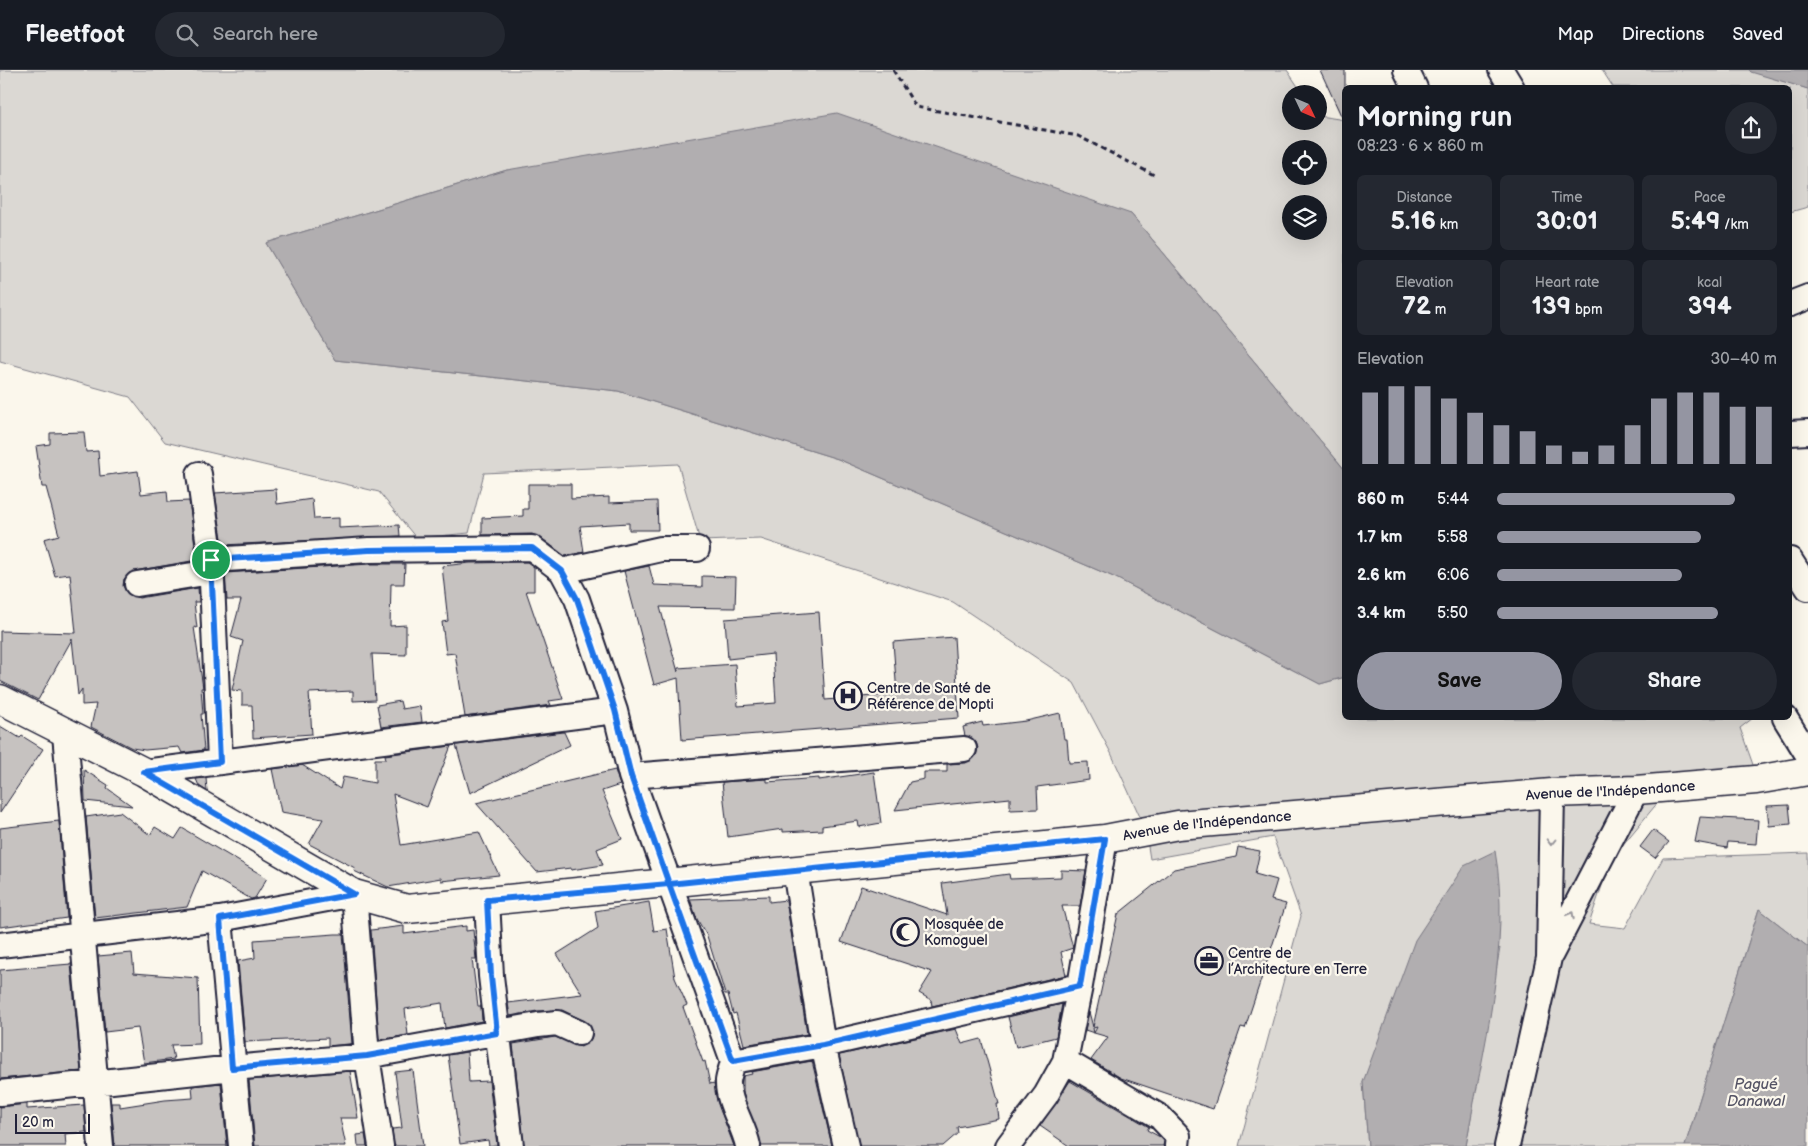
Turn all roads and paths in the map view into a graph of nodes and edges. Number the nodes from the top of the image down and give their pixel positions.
1 (893, 70) edge
2 (1406, 70) edge
3 (1501, 70) edge
4 (1414, 85) edge
5 (1510, 85) edge
6 (1156, 176) dead end
7 (1808, 297) edge
8 (1792, 303) edge
9 (1808, 432) edge
10 (1792, 433) edge
11 (199, 474) dead end
12 (697, 549) dead end
13 (1808, 554) edge
14 (1792, 555) edge
15 (1792, 563) edge
16 (211, 566) junction
17 (562, 571) junction
18 (137, 584) dead end
19 (1808, 588) edge
20 (0, 699) edge
21 (615, 710) junction
22 (1786, 720) edge
23 (65, 734) junction
24 (964, 749) dead end
25 (1808, 755) edge
26 (220, 762) junction
27 (1808, 771) edge
28 (144, 772) junction
29 (631, 776) junction
30 (1636, 790) junction
31 (1552, 793) junction
32 (1105, 839) junction
33 (795, 870) junction
34 (669, 884) junction
35 (354, 894) junction
36 (487, 900) junction
37 (220, 919) junction
38 (84, 936) junction
39 (0, 945) edge
40 (1549, 958) junction
41 (1080, 986) junction
42 (497, 1033) junction
43 (579, 1033) dead end
44 (823, 1045) junction
45 (367, 1056) junction
46 (733, 1061) junction
47 (1065, 1061) junction
48 (232, 1068) junction
49 (95, 1083) junction
50 (0, 1092) edge
51 (101, 1146) edge
52 (241, 1146) edge
53 (381, 1146) edge
54 (511, 1146) edge
55 (748, 1146) edge
56 (846, 1146) edge
57 (1008, 1146) edge
58 (1177, 1146) edge
59 (1507, 1146) edge

1 - 6 path
2 - 4 street
3 - 5 street
7 - 8 street
9 - 10 street
11 - 16 street
12 - 17 street
13 - 14 street
15 - 19 street
16 - 17 street
16 - 18 street
16 - 26 street
17 - 21 street
20 - 23 main road, Avenue de l'Indépendance
21 - 26 street
21 - 29 street
22 - 25 street
23 - 28 main road, Avenue de l'Indépendance
23 - 38 street
24 - 29 street
26 - 28 street
27 - 30 main road, Avenue de l'Indépendance
28 - 35 main road, Avenue de l'Indépendance
29 - 34 street
30 - 31 main road, Avenue de l'Indépendance
40 -> 30 street
31 - 32 main road, Avenue de l'Indépendance
31 -> 40 street
32 - 33 main road, Avenue de l'Indépendance
32 - 41 street
33 - 34 main road, Avenue de l'Indépendance
33 - 44 street
34 - 36 main road, Avenue de l'Indépendance
34 - 46 street
35 - 36 main road, Avenue de l'Indépendance
35 - 37 street
35 - 45 street
36 - 42 street
37 - 38 street
37 - 48 street
38 - 39 street
38 - 49 street
40 - 59 street
41 - 44 street
41 - 47 street
42 - 43 street
42 - 45 street
42 - 54 street
44 - 46 street
44 - 56 street
45 - 48 street
45 - 53 street
46 - 55 street
47 - 57 street
47 - 58 street
48 - 49 street
48 - 52 street
49 - 50 street
49 - 51 street

